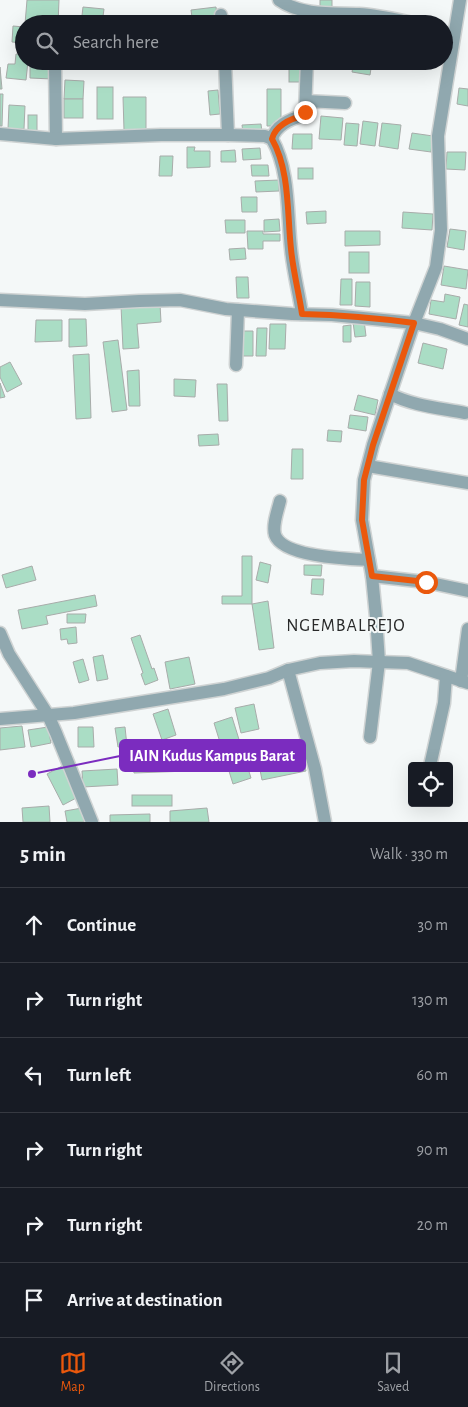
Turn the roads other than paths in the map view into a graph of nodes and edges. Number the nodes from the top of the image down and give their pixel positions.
1 (279, 0) edge
2 (460, 0) edge
3 (304, 15) edge
4 (336, 15) edge
5 (366, 15) edge
6 (453, 22) edge
7 (55, 70) edge
8 (225, 70) edge
9 (307, 70) edge
10 (446, 70) edge
11 (306, 101) junction
12 (345, 103) dead end
13 (0, 134) edge
14 (228, 135) junction
15 (56, 139) junction
16 (272, 139) junction
17 (0, 300) edge
18 (238, 310) junction
19 (302, 314) junction
20 (414, 323) junction
21 (468, 339) edge
22 (236, 365) dead end
23 (390, 394) junction
24 (465, 412) dead end
25 (368, 466) junction
26 (468, 483) edge
27 (280, 501) dead end
28 (369, 560) junction
29 (372, 576) junction
30 (468, 591) edge
31 (468, 629) edge
32 (0, 633) edge
33 (379, 662) junction
34 (288, 670) junction
35 (446, 676) junction
36 (464, 682) edge
37 (48, 715) junction
38 (0, 719) edge
39 (370, 737) dead end
40 (431, 762) edge
41 (92, 822) edge
42 (325, 822) edge

1 - 3 street
2 - 6 street
4 - 5 street
7 - 15 street
8 - 14 street
9 - 11 street
10 - 20 street
11 - 12 street
11 - 16 street
13 - 15 street
14 - 15 street
14 - 16 street
16 - 19 street
17 - 18 street
18 - 19 street
18 - 22 street
19 - 20 street
20 - 21 street
20 - 23 street
23 - 24 street
23 - 25 street
25 - 26 street
25 - 28 street
27 - 28 street
28 - 29 street
29 - 30 street
29 - 33 street
31 - 36 street
32 - 37 street
33 - 34 street
33 - 35 street
33 - 39 street
34 - 37 street
34 - 42 street
35 - 36 street
35 - 40 street
37 - 38 street
37 - 41 street

